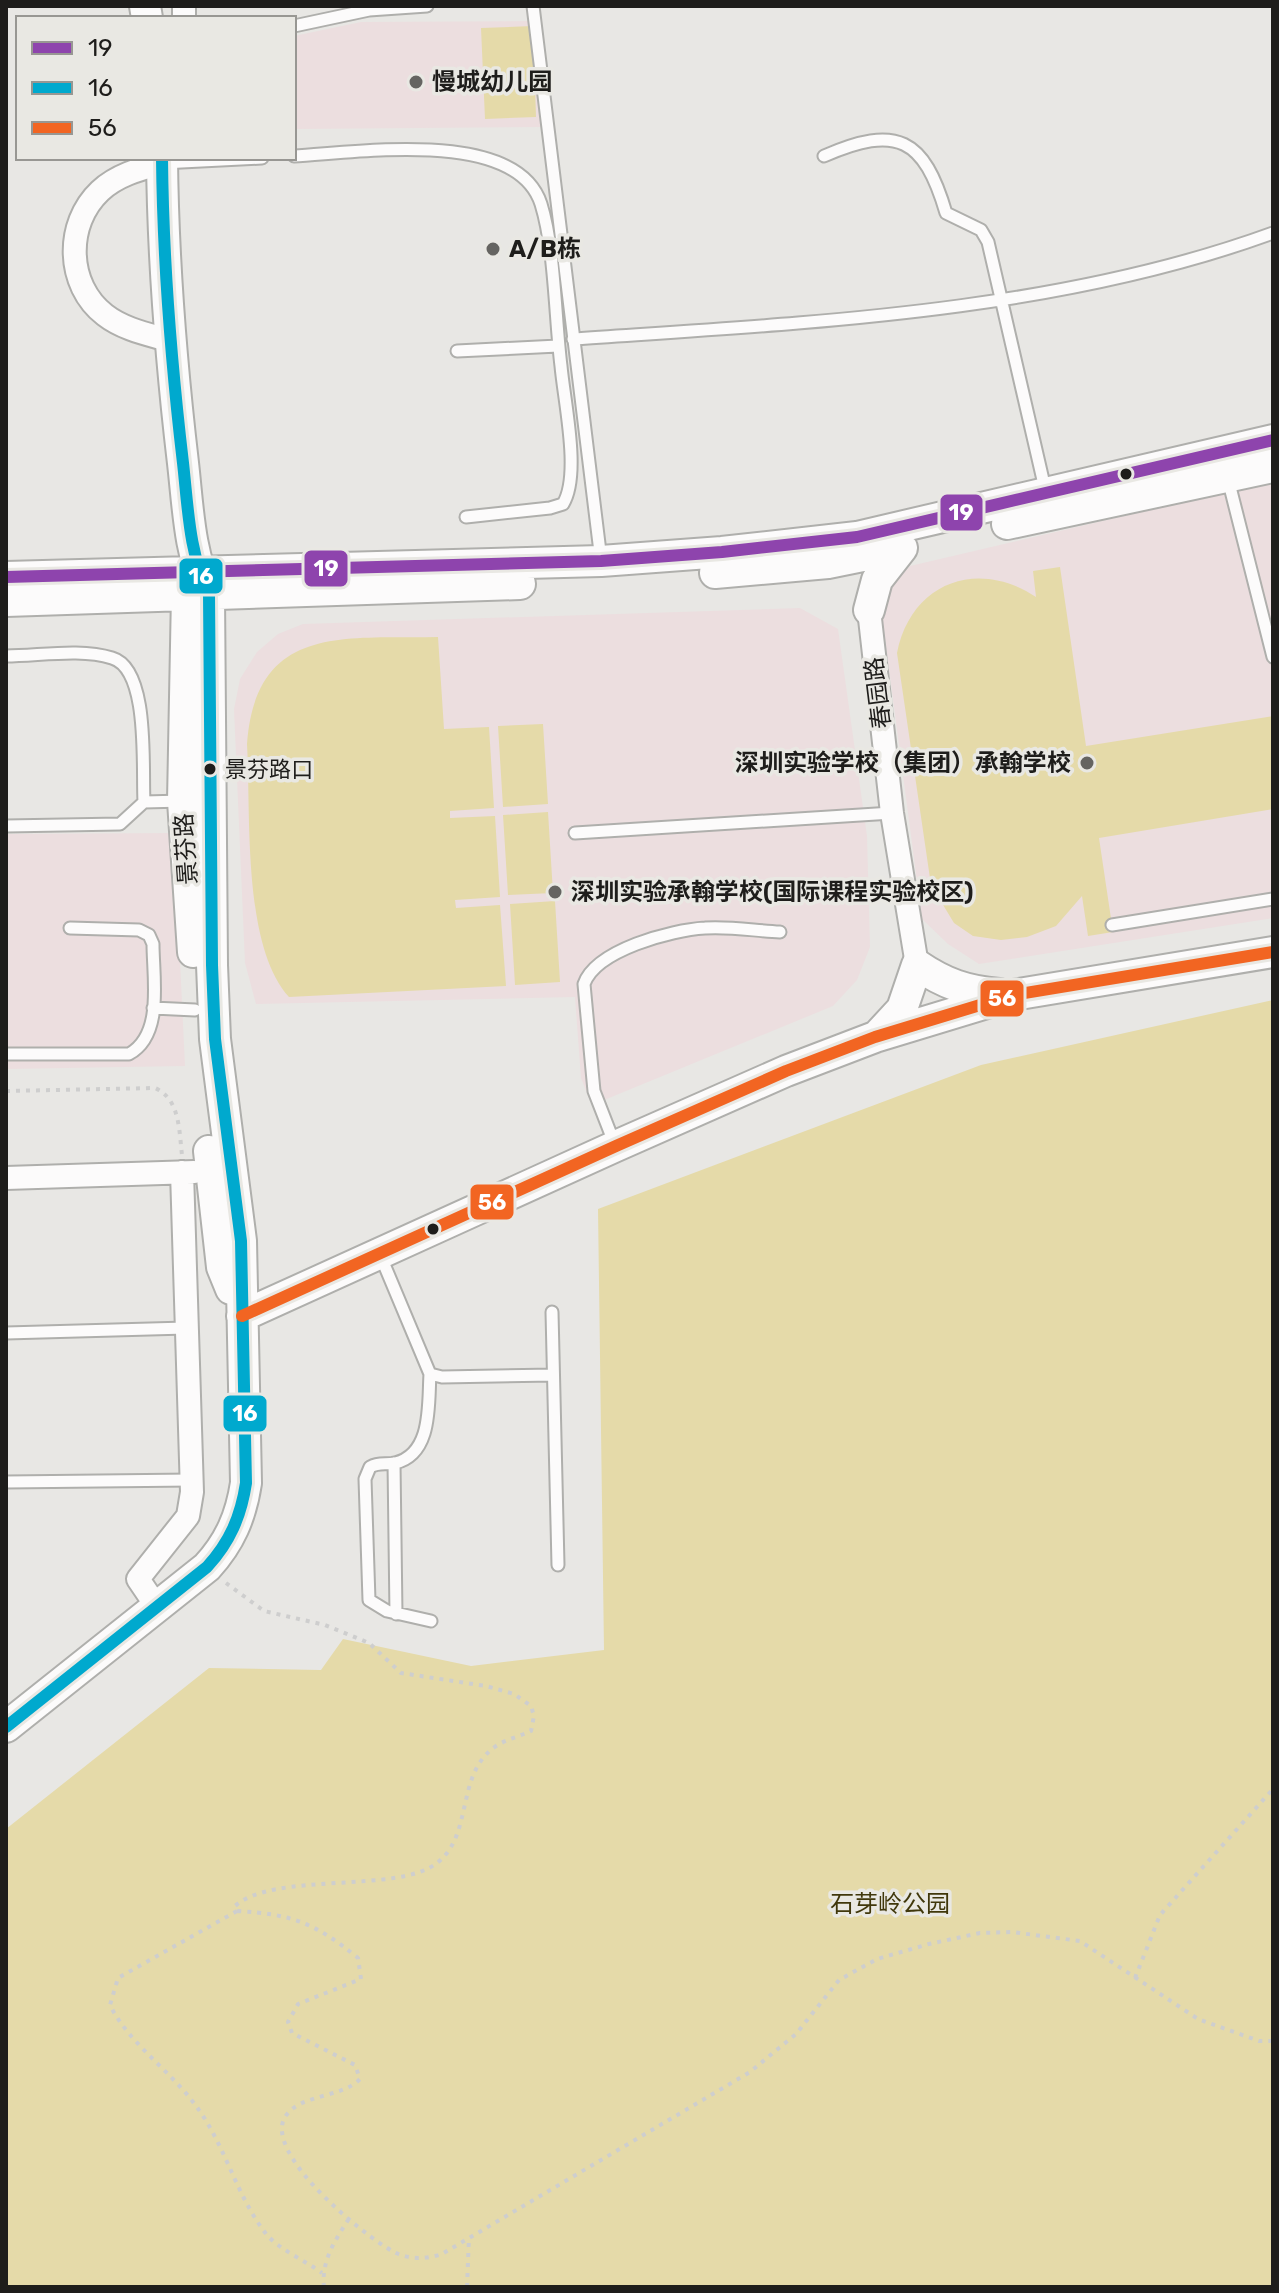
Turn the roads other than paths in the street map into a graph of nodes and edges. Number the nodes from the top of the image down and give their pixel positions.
1 (427, 6) edge
2 (533, 6) edge
3 (296, 26) edge
4 (296, 156) edge
5 (824, 156) dead end
6 (195, 160) edge
7 (162, 161) edge
8 (1273, 233) edge
9 (1000, 298) junction
10 (573, 339) junction
11 (168, 340) junction
12 (558, 346) junction
13 (457, 351) dead end
14 (1273, 440) edge
15 (1273, 467) edge
16 (1228, 477) junction
17 (1046, 493) junction
18 (466, 517) dead end
19 (902, 548) junction
20 (601, 561) junction
21 (823, 564) junction
22 (6, 577) edge
23 (198, 586) junction
24 (6, 601) edge
25 (869, 610) junction
26 (6, 656) edge
27 (1273, 657) edge
28 (183, 801) junction
29 (144, 802) junction
30 (892, 813) junction
31 (6, 826) edge
32 (575, 833) dead end
33 (1273, 899) edge
34 (1112, 925) dead end
35 (70, 928) dead end
36 (780, 932) dead end
37 (1273, 952) edge
38 (917, 965) junction
39 (1013, 995) junction
40 (153, 1008) junction
41 (195, 1010) junction
42 (875, 1037) junction
43 (6, 1054) edge
44 (616, 1146) junction
45 (194, 1172) junction
46 (6, 1178) edge
47 (379, 1252) junction
48 (552, 1312) dead end
49 (242, 1316) junction
50 (186, 1328) junction
51 (6, 1333) edge
52 (430, 1374) junction
53 (553, 1375) junction
54 (394, 1463) junction
55 (192, 1480) junction
56 (6, 1482) edge
57 (558, 1565) dead end
58 (157, 1607) junction
59 (396, 1614) junction
60 (431, 1621) dead end
61 (6, 1727) edge

1 - 3 lane
2 - 10 lane
4 - 12 lane
5 - 9 lane
6 - 7 lane
7 - 11 street, 景芬路
7 - 11 street
8 - 9 lane
9 - 10 lane
9 - 17 lane
10 - 20 lane
11 - 23 street, 景芬路
12 - 13 lane
12 - 18 lane
14 - 17 street
15 - 16 street
16 - 19 street
16 - 27 lane
17 - 20 street
19 - 21 street
19 - 25 street, 春园路
20 - 23 street
21 - 23 street
21 - 25 street
22 - 23 street
23 - 24 street
23 - 28 street, 景芬路
23 - 49 street, 景芬路
25 - 30 street, 春园路
26 - 29 lane
28 - 29 lane
28 - 41 street, 景芬路
29 - 31 lane
30 - 32 lane
30 - 38 street, 春园路
33 - 34 lane
35 - 40 lane
36 - 44 lane
37 - 39 street
38 - 39 street
38 - 42 street, 春园路
39 - 42 street
40 - 41 lane
40 - 43 lane
41 - 45 street, 景芬路
42 - 44 street
44 - 47 street
45 - 46 street
45 - 49 street, 景芬路
45 - 50 street
47 - 49 street
47 - 52 lane
48 - 53 lane
49 - 58 street, 景芬路
50 - 51 lane
50 - 55 street
52 - 53 lane
52 - 54 lane
53 - 57 lane
54 - 59 lane
54 - 59 lane
55 - 56 lane
55 - 58 street
58 - 61 street, 景芬路
59 - 60 lane

